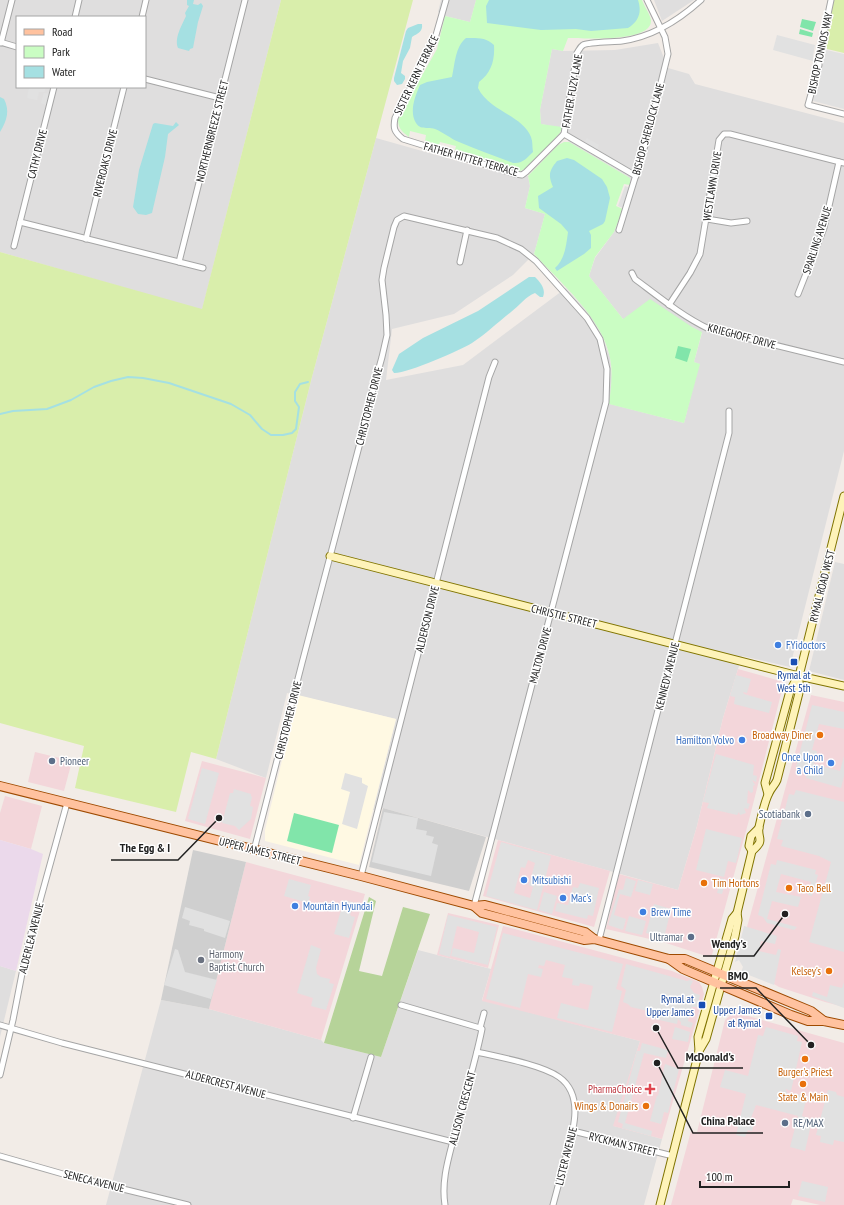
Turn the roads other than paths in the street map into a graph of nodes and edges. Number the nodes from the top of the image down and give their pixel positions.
1 (12, 0) edge
2 (79, 0) edge
3 (146, 0) edge
4 (245, 0) edge
5 (446, 0) edge
6 (647, 0) edge
7 (701, 0) edge
8 (831, 0) edge
9 (75, 16) edge
10 (142, 16) edge
11 (661, 28) junction
12 (0, 43) edge
13 (16, 47) edge
14 (146, 79) edge
15 (54, 88) edge
16 (124, 88) edge
17 (220, 98) junction
18 (844, 114) edge
19 (393, 127) joint
20 (564, 134) junction
21 (842, 162) edge
22 (636, 176) junction
23 (706, 219) junction
24 (747, 221) dead end
25 (20, 222) junction
26 (467, 230) junction
27 (619, 230) dead end
28 (86, 239) junction
29 (14, 246) dead end
30 (179, 262) junction
31 (460, 262) dead end
32 (203, 268) dead end
33 (632, 274) dead end
34 (798, 294) dead end
35 (669, 305) junction
36 (604, 355) joint
37 (496, 362) dead end
38 (844, 362) edge
39 (729, 411) dead end
40 (844, 496) edge
41 (330, 556) junction
42 (436, 583) junction
43 (551, 613) junction
44 (675, 644) junction
45 (799, 676) junction
46 (844, 686) edge
47 (0, 786) edge
48 (68, 803) junction
49 (254, 850) junction
50 (361, 876) junction
51 (474, 906) junction
52 (596, 939) junction
53 (669, 959) junction
54 (720, 974) junction
55 (717, 983) junction
56 (401, 1006) dead end
57 (484, 1013) dead end
58 (824, 1021) junction
59 (0, 1025) edge
60 (844, 1025) edge
61 (11, 1028) junction
62 (480, 1028) junction
63 (477, 1052) junction
64 (371, 1057) dead end
65 (0, 1074) edge
66 (354, 1118) junction
67 (573, 1131) junction
68 (453, 1142) junction
69 (0, 1156) edge
70 (673, 1156) junction
71 (188, 1205) edge
72 (445, 1205) edge
73 (553, 1205) edge
74 (660, 1205) edge

1 - 12 street
2 - 9 street
3 - 10 street
4 - 17 street, NORTHERNBREEZE STREET
5 - 19 street, SISTER KERN TERRACE
6 - 11 street, BISHOP SHERLOCK LANE
7 - 11 street
8 - 18 street, BISHOP TONNOS WAY
11 - 20 street, FATHER FUZY LANE
11 - 22 street, BISHOP SHERLOCK LANE
12 - 13 street
14 - 17 street
15 - 25 street, CATHY DRIVE
16 - 28 street, RIVEROAKS DRIVE
17 - 30 street, NORTHERNBREEZE STREET
19 - 20 street, FATHER HITTER TERRACE
20 - 22 street
21 - 23 street, WESTLAWN DRIVE
21 - 34 street, SPARLING AVENUE
22 - 27 street, BISHOP SHERLOCK LANE
23 - 24 street
23 - 35 street, WESTLAWN DRIVE
25 - 28 street
25 - 29 street, CATHY DRIVE
26 - 31 street
26 - 36 street, CHRISTOPHER DRIVE
26 - 41 street, CHRISTOPHER DRIVE
28 - 30 street
30 - 32 street
33 - 35 street, KRIEGHOFF DRIVE
35 - 38 street, KRIEGHOFF DRIVE
36 - 43 street, MALTON DRIVE
37 - 42 street, ALDERSON DRIVE
39 - 44 street, KENNEDY AVENUE
40 - 45 main road, RYMAL ROAD WEST
41 - 42 main road, CHRISTIE STREET
41 - 49 street, CHRISTOPHER DRIVE
42 - 43 main road, CHRISTIE STREET
42 - 50 street, ALDERSON DRIVE
43 - 44 main road, CHRISTIE STREET
43 - 51 street, MALTON DRIVE
44 - 45 main road, CHRISTIE STREET
44 - 52 street, KENNEDY AVENUE
45 - 46 main road, CHRISTIE STREET
45 - 54 main road, RYMAL ROAD WEST
47 - 48 main road, UPPER JAMES STREET
48 - 49 main road, UPPER JAMES STREET
48 - 61 street, ALDERLEA AVENUE
49 - 50 main road, UPPER JAMES STREET
50 - 51 main road, UPPER JAMES STREET
51 - 52 main road, UPPER JAMES STREET
52 - 53 main road, UPPER JAMES STREET
53 - 54 main road, UPPER JAMES STREET
53 - 55 main road, UPPER JAMES STREET
54 - 55 main road, RYMAL ROAD WEST
54 - 58 main road, UPPER JAMES STREET
55 - 58 main road, UPPER JAMES STREET
55 - 70 main road, RYMAL ROAD WEST
56 - 62 street
57 - 62 street, ALLISON CRESCENT
58 - 60 main road, UPPER JAMES STREET
59 - 61 street, ALDERCREST AVENUE
61 - 65 street, ALDERLEA AVENUE
61 - 66 street, ALDERCREST AVENUE
62 - 63 street, ALLISON CRESCENT
63 - 67 street, LISTER AVENUE
63 - 68 street, ALLISON CRESCENT
64 - 66 street
66 - 68 street, ALDERCREST AVENUE
67 - 70 street, RYCKMAN STREET
67 - 73 street, LISTER AVENUE
68 - 72 street, ALLISON CRESCENT
69 - 71 street, SENECA AVENUE
70 - 74 main road, RYMAL ROAD WEST

